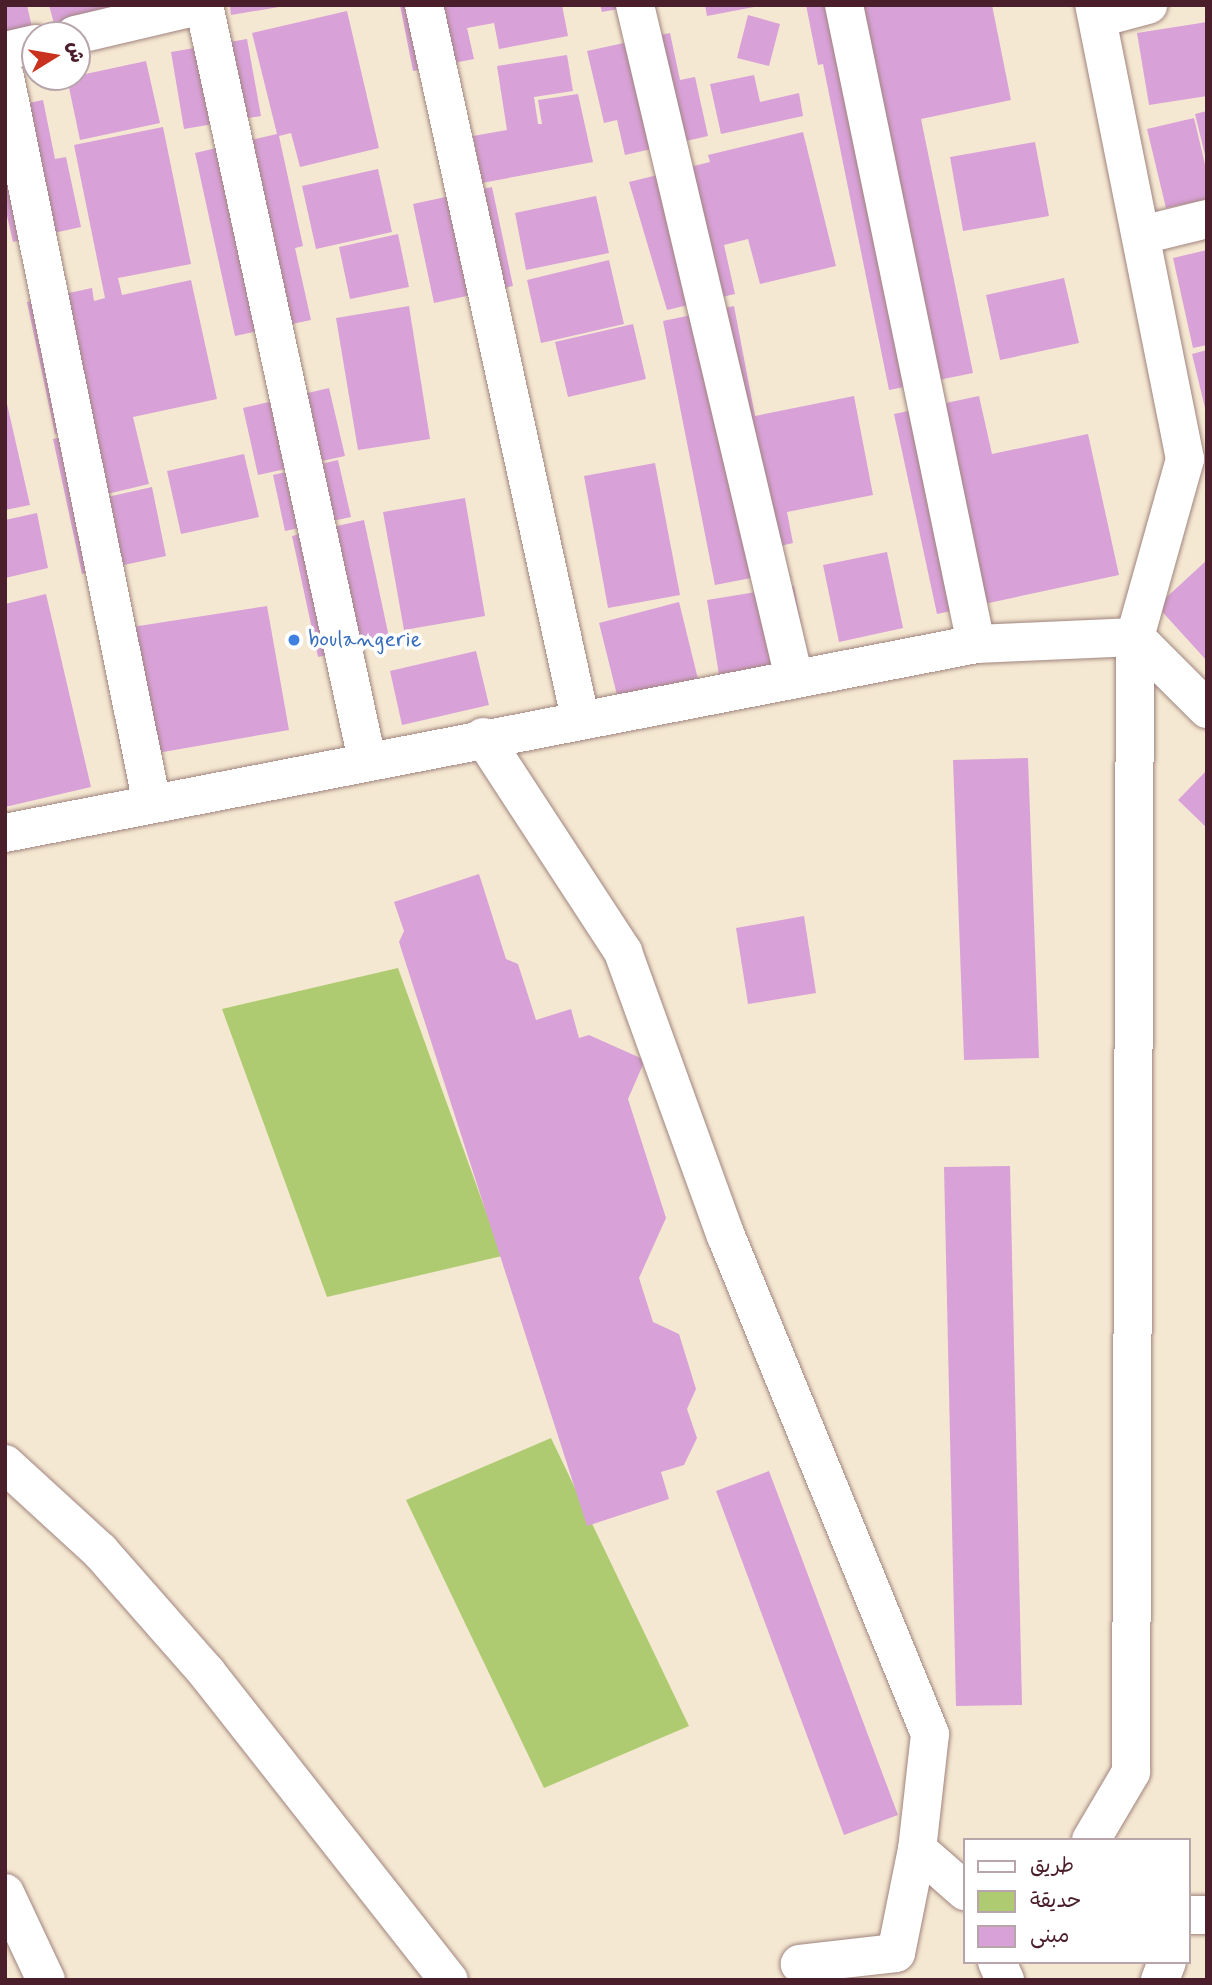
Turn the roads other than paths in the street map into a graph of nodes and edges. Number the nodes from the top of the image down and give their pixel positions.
1 (204, 5) edge
2 (424, 5) edge
3 (635, 5) edge
4 (844, 5) edge
5 (1148, 5) edge
6 (1097, 12) edge
7 (91, 31) edge
8 (5, 78) edge
9 (1207, 219) edge
10 (1142, 235) junction
11 (1196, 456) edge
12 (1135, 637) junction
13 (976, 644) junction
14 (794, 678) junction
15 (1207, 709) edge
16 (580, 718) junction
17 (483, 737) junction
18 (367, 760) junction
19 (152, 804) junction
20 (5, 833) edge
21 (5, 1464) edge
22 (1091, 1838) edge
23 (917, 1849) junction
24 (964, 1890) edge
25 (5, 1893) edge
26 (800, 1964) dead end
27 (998, 1964) edge
28 (46, 1980) edge
29 (449, 1980) edge
30 (1005, 1980) edge

1 - 7 street
1 - 18 street
2 - 16 street
3 - 14 street
4 - 13 street
5 - 6 street
6 - 10 street
8 - 19 street
9 - 10 street
10 - 11 street
11 - 12 street
12 - 13 street
12 - 15 street
12 - 22 street
13 - 14 street
14 - 16 street
16 - 17 street
17 - 18 street
17 - 23 street
18 - 19 street
19 - 20 street
21 - 29 street
23 - 24 street
23 - 26 street
25 - 28 street
27 - 30 street

